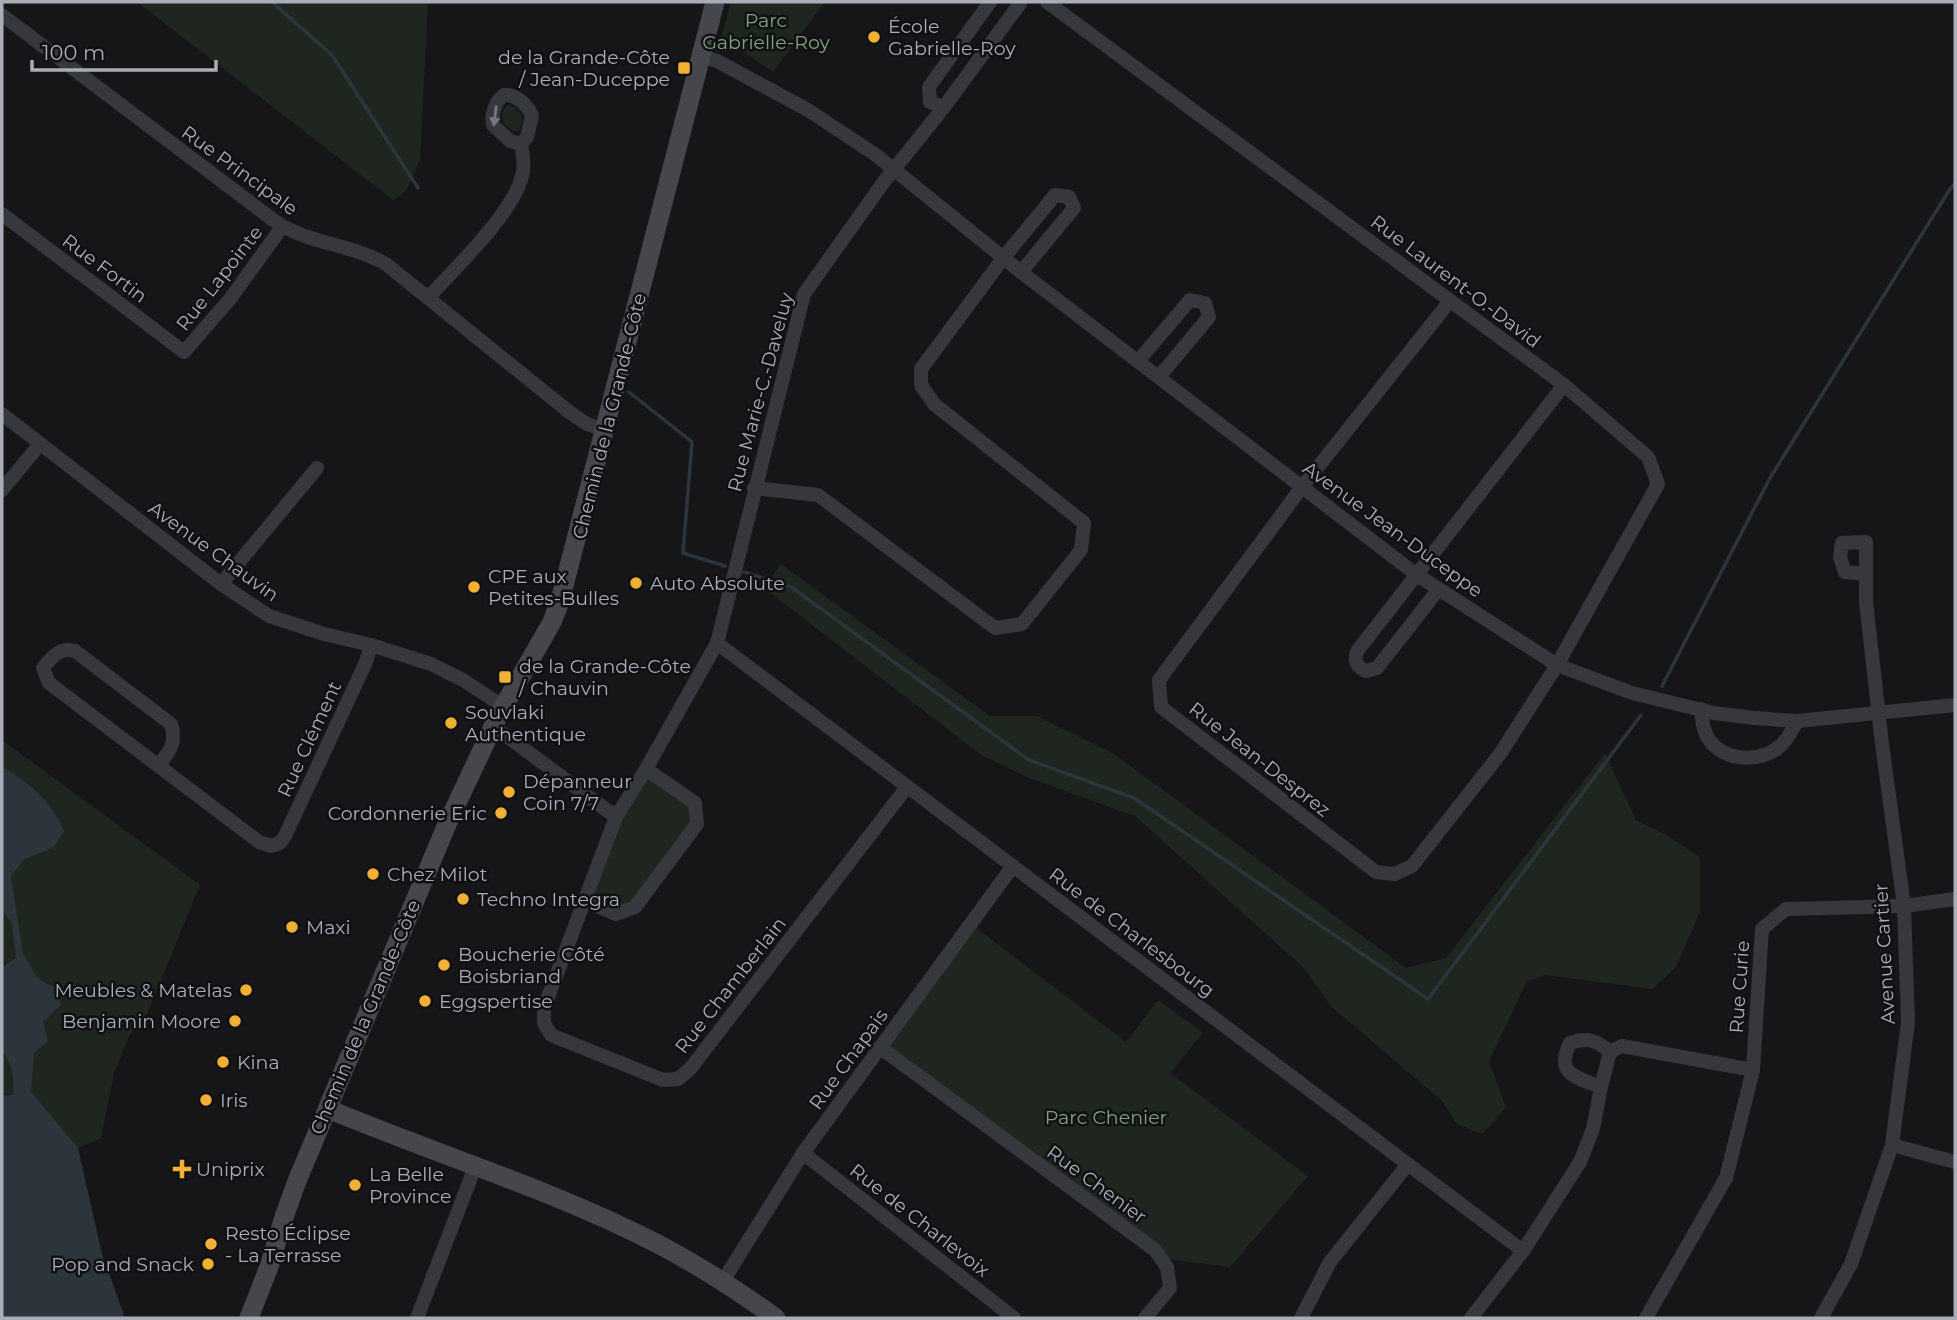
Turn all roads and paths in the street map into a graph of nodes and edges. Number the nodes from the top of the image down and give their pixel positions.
1 (715, 2) edge
2 (990, 2) edge
3 (1021, 2) edge
4 (1047, 2) edge
5 (2, 15) edge
6 (701, 55) junction
7 (944, 107) junction
8 (521, 144) dead end
9 (894, 168) junction
10 (2, 214) edge
11 (282, 227) junction
12 (1004, 257) junction
13 (1021, 272) junction
14 (429, 297) junction
15 (1450, 301) junction
16 (184, 352) joint
17 (1138, 360) junction
18 (1159, 377) junction
19 (1564, 385) junction
20 (2, 414) edge
21 (604, 430) junction
22 (40, 444) junction
23 (317, 468) dead end
24 (1302, 487) junction
25 (754, 488) junction
26 (2, 490) edge
27 (1866, 574) dead end
28 (1417, 575) junction
29 (221, 584) junction
30 (1438, 590) junction
31 (717, 643) junction
32 (371, 645) junction
33 (1557, 665) junction
34 (1955, 705) edge
35 (503, 706) junction
36 (1700, 709) junction
37 (1879, 712) junction
38 (1797, 720) junction
39 (493, 726) junction
40 (159, 765) junction
41 (646, 769) junction
42 (907, 787) junction
43 (616, 817) junction
44 (1013, 866) junction
45 (1955, 899) edge
46 (586, 901) junction
47 (1904, 906) junction
48 (881, 1048) junction
49 (1610, 1052) junction
50 (1753, 1070) junction
51 (1601, 1087) junction
52 (328, 1110) junction
53 (1892, 1145) junction
54 (803, 1153) junction
55 (1955, 1162) edge
56 (1408, 1164) junction
57 (475, 1167) junction
58 (1523, 1251) junction
59 (723, 1281) junction
60 (249, 1318) edge
61 (417, 1318) edge
62 (776, 1318) edge
63 (1014, 1318) edge
64 (1145, 1318) edge
65 (1301, 1318) edge
66 (1471, 1318) edge
67 (1646, 1318) edge
68 (1821, 1318) edge

1 - 6 main road, Chemin de la Grande-Côte
2 - 7 street
3 - 7 street, Rue Marie-C.-Daveluy
4 - 15 street, Rue Laurent-O.-David
5 - 11 street, Rue Principale
6 - 9 street, Avenue Jean-Duceppe
6 - 21 main road, Chemin de la Grande-Côte
7 - 9 street, Rue Marie-C.-Daveluy
8 - 14 street
9 - 12 street, Avenue Jean-Duceppe
9 - 25 street, Rue Marie-C.-Daveluy
10 - 16 street, Rue Fortin
11 - 14 street, Rue Principale
11 - 16 street, Rue Lapointe
12 - 13 street, Avenue Jean-Duceppe
12 - 13 street
12 - 25 street
13 - 17 street, Avenue Jean-Duceppe
14 - 21 street, Rue Principale
15 - 19 street, Rue Laurent-O.-David
15 - 24 street, Rue Jean-Desprez
17 - 18 street, Avenue Jean-Duceppe
17 - 18 street
18 - 24 street, Avenue Jean-Duceppe
19 - 28 street
19 - 33 street, Rue Laurent-O.-David
20 - 22 street, Avenue Chauvin
21 - 35 main road, Chemin de la Grande-Côte
22 - 26 street
22 - 29 street, Avenue Chauvin
23 - 29 street
24 - 28 street, Avenue Jean-Duceppe
24 - 33 street, Rue Jean-Desprez
25 - 31 street, Rue Marie-C.-Daveluy
27 - 37 street, Avenue Cartier
28 - 30 street, Avenue Jean-Duceppe
28 - 30 street
29 - 32 street, Avenue Chauvin
30 - 33 street, Avenue Jean-Duceppe
31 - 41 street, Rue Chamberlain
31 - 42 street, Rue de Charlesbourg
32 - 35 street, Avenue Chauvin
32 - 40 street, Rue Clément
33 - 36 street, Avenue Jean-Duceppe
34 - 37 street, Avenue Jean-Duceppe
35 - 39 main road, Chemin de la Grande-Côte
36 - 38 street, Avenue Jean-Duceppe
36 - 38 street
37 - 38 street, Avenue Jean-Duceppe
37 - 47 street, Avenue Cartier
39 - 43 street
39 - 52 main road, Chemin de la Grande-Côte
40 - 40 street
41 - 43 street, Rue Chamberlain
41 - 46 street
42 - 44 street, Rue de Charlesbourg
42 - 46 street, Rue Chamberlain
43 - 46 street, Rue Chamberlain
44 - 48 street, Rue Chapais
44 - 56 street, Rue de Charlesbourg
45 - 47 street, Rue Curie
47 - 50 street, Rue Curie
47 - 53 street, Avenue Cartier
48 - 54 street, Rue Chapais
48 - 64 street, Rue Chenier
49 - 50 street
49 - 51 street
49 - 51 street
50 - 67 street, Rue Curie
51 - 58 street
52 - 57 main road
52 - 60 main road, Chemin de la Grande-Côte
53 - 55 street
53 - 68 street, Avenue Cartier
54 - 59 street, Rue Chapais
54 - 63 street, Rue de Charlevoix
56 - 58 street, Rue de Charlesbourg
56 - 65 street
57 - 59 main road
57 - 61 street
58 - 66 street
59 - 62 main road

